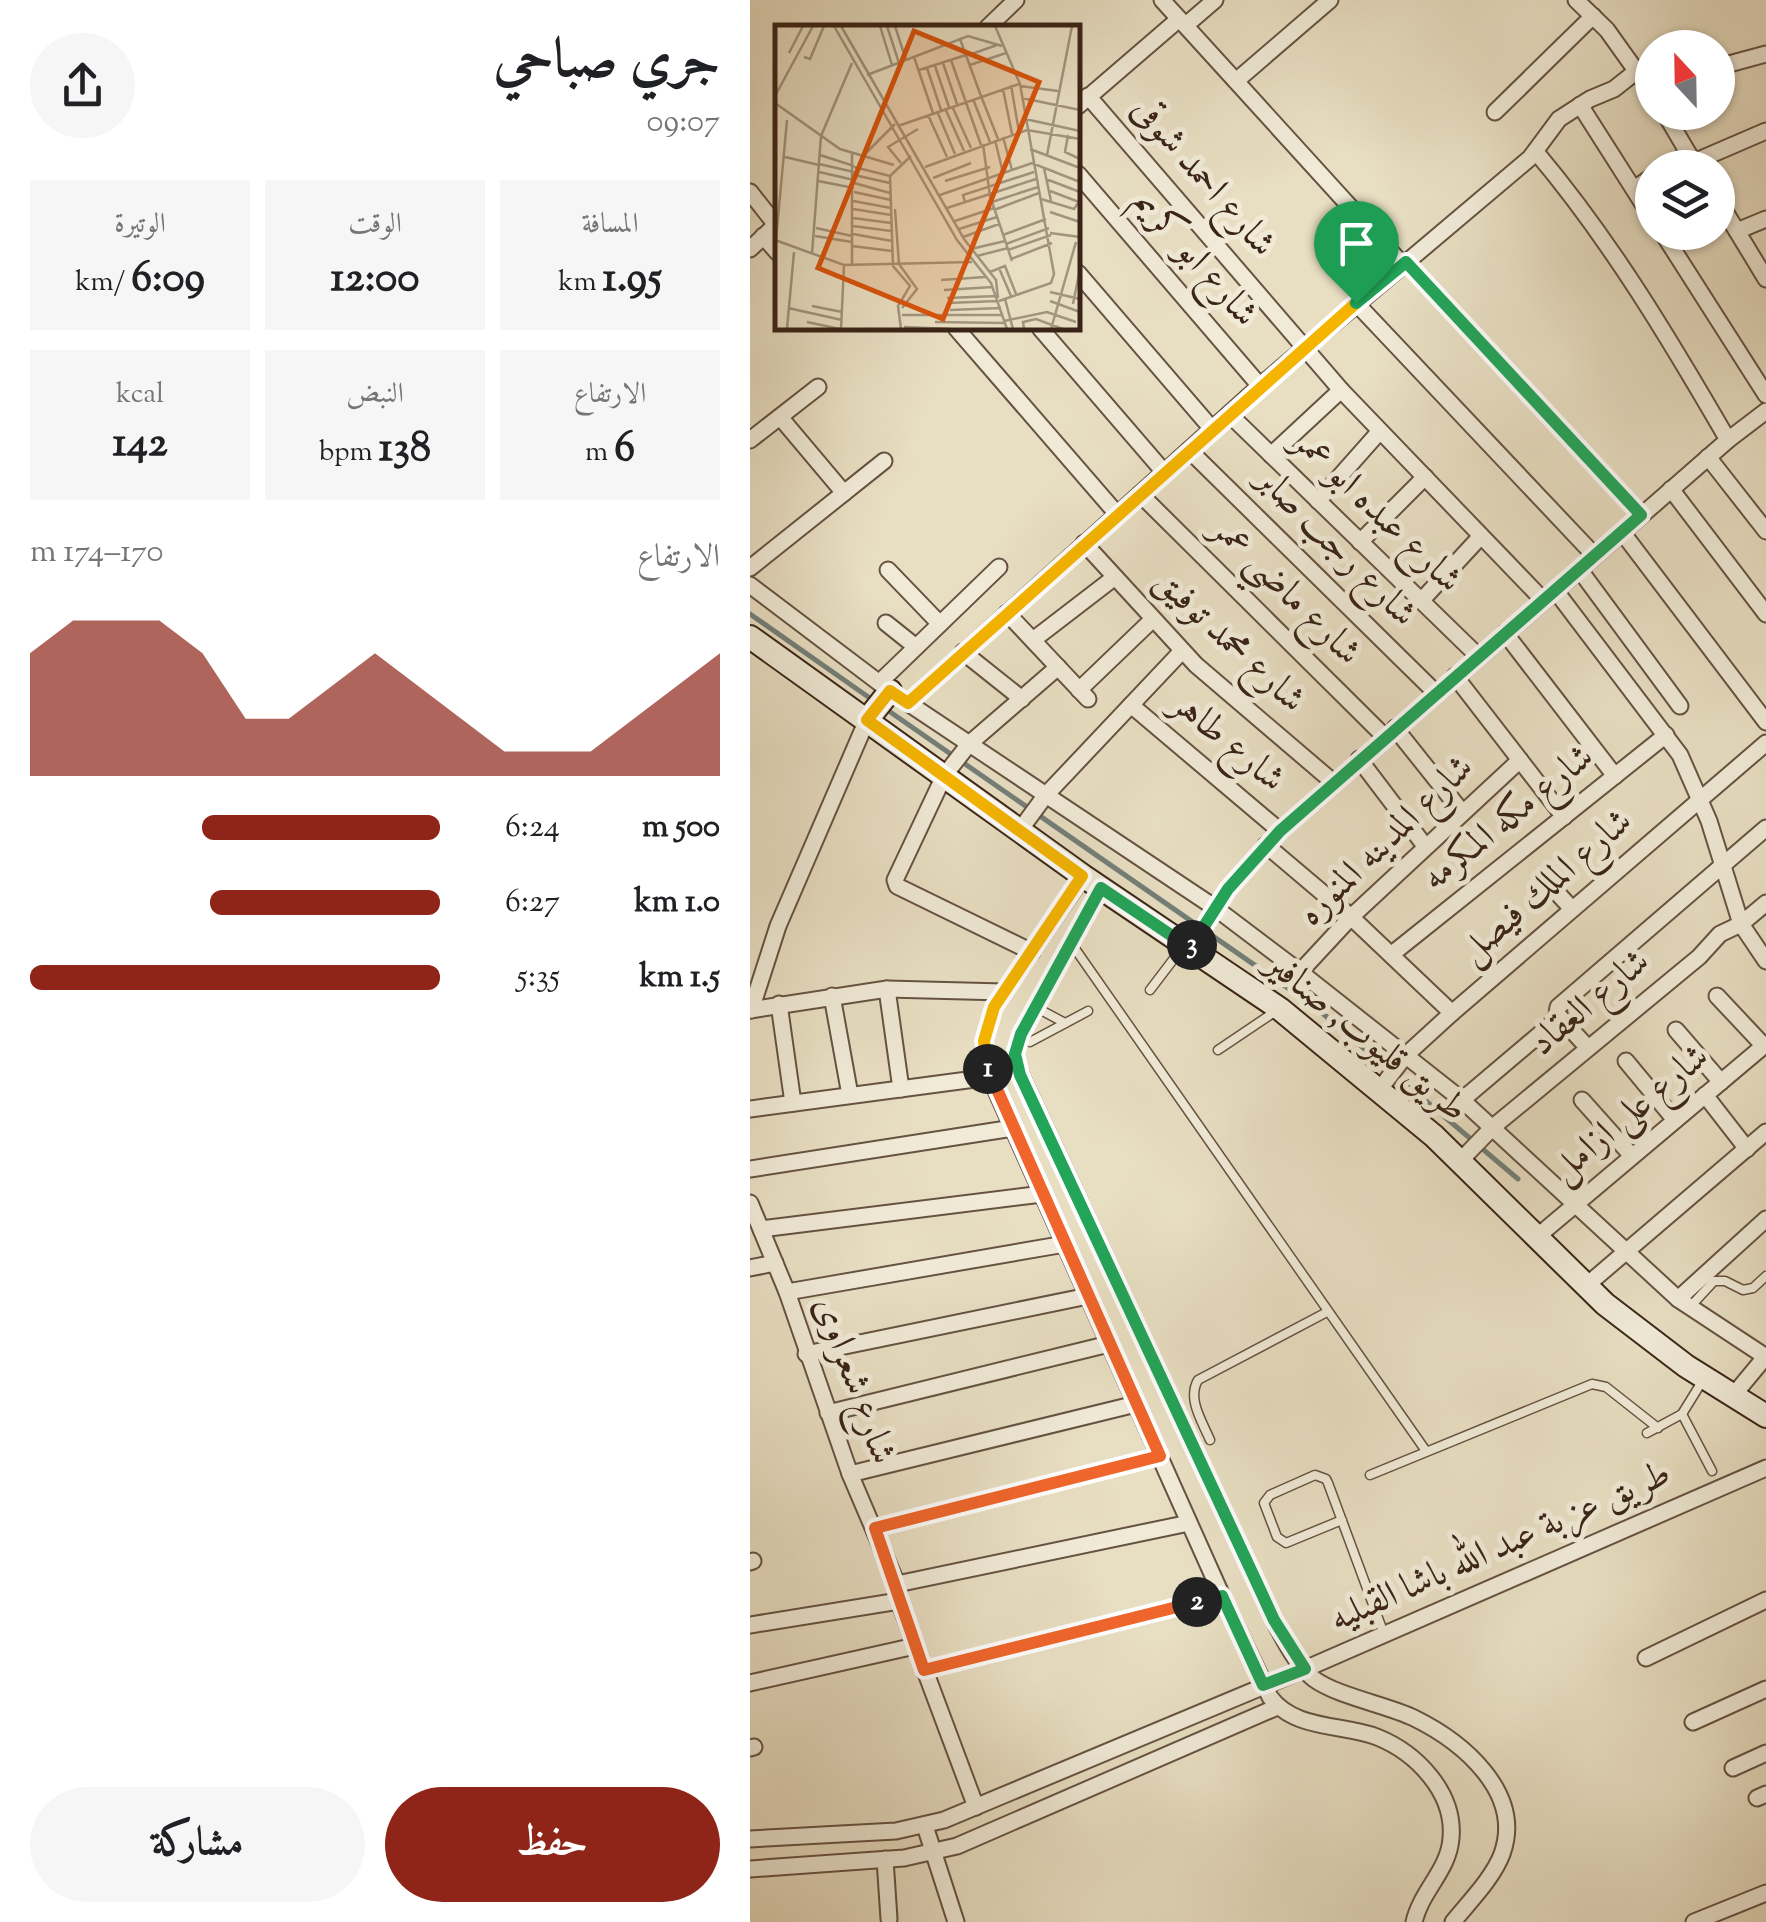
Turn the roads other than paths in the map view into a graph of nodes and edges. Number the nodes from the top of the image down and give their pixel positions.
1 (1016, 0) edge
2 (1162, 0) edge
3 (1215, 0) edge
4 (1330, 0) edge
5 (1576, 0) edge
6 (1592, 16) junction
7 (1182, 22) junction
8 (990, 25) edge
9 (1766, 54) edge
10 (1735, 62) edge
11 (1635, 66) edge
12 (1635, 72) edge
13 (1236, 80) junction
14 (1083, 101) edge
15 (1580, 105) junction
16 (1495, 112) dead end
17 (1766, 131) edge
18 (1720, 150) edge
19 (1536, 152) junction
20 (1080, 176) edge
21 (1634, 189) edge
22 (750, 192) edge
23 (1766, 219) edge
24 (772, 228) edge
25 (1735, 228) edge
26 (1737, 231) junction
27 (750, 249) edge
28 (1673, 250) edge
29 (1404, 263) junction
30 (1080, 275) edge
31 (1766, 279) edge
32 (1356, 303) junction
33 (958, 330) edge
34 (1042, 330) edge
35 (1305, 347) junction
36 (1260, 386) junction
37 (818, 388) dead end
38 (1341, 390) junction
39 (1766, 396) edge
40 (1766, 411) edge
41 (1229, 414) junction
42 (780, 417) junction
43 (1212, 429) junction
44 (1380, 431) junction
45 (750, 440) edge
46 (1728, 440) junction
47 (1189, 450) junction
48 (1270, 455) junction
49 (1708, 457) junction
50 (884, 461) dead end
51 (1164, 472) junction
52 (1425, 478) junction
53 (1671, 490) junction
54 (844, 492) junction
55 (1140, 494) junction
56 (1318, 501) junction
57 (1118, 514) junction
58 (1641, 515) junction
59 (1766, 531) edge
60 (1622, 532) junction
61 (1481, 536) junction
62 (1360, 542) junction
63 (1084, 544) junction
64 (1594, 556) junction
65 (750, 568) edge
66 (999, 568) dead end
67 (1578, 569) junction
68 (888, 570) dead end
69 (1115, 578) junction
70 (750, 585) edge
71 (1549, 595) junction
72 (1421, 601) junction
73 (1007, 612) junction
74 (1766, 614) edge
75 (1152, 620) junction
76 (886, 623) dead end
77 (940, 624) junction
78 (1505, 633) junction
79 (750, 637) edge
80 (1033, 640) junction
81 (916, 648) junction
82 (1182, 651) junction
83 (964, 652) junction
84 (1478, 656) junction
85 (1058, 667) junction
86 (1456, 676) junction
87 (893, 692) junction
88 (1436, 693) junction
89 (1022, 698) junction
90 (1132, 705) junction
91 (1680, 706) dead end
92 (867, 720) junction
93 (1766, 722) edge
94 (1390, 733) junction
95 (1666, 735) junction
96 (1766, 742) edge
97 (969, 744) junction
98 (1359, 759) junction
99 (1520, 760) junction
100 (944, 776) junction
101 (1615, 776) junction
102 (1333, 782) junction
103 (1045, 796) junction
104 (1700, 798) junction
105 (1462, 812) junction
106 (1564, 817) junction
107 (1766, 828) edge
108 (1020, 830) junction
109 (1280, 831) junction
110 (1266, 845) junction
111 (1426, 846) junction
112 (1722, 865) junction
113 (1092, 882) junction
114 (1551, 886) dead end
115 (1766, 903) edge
116 (1214, 907) junction
117 (1572, 908) junction
118 (1351, 916) junction
119 (1741, 924) junction
120 (1071, 944) junction
121 (1188, 946) junction
122 (1032, 952) junction
123 (1392, 954) junction
124 (1766, 961) edge
125 (1300, 972) junction
126 (886, 989) junction
127 (1150, 990) dead end
128 (1004, 992) junction
129 (832, 996) junction
130 (1716, 996) dead end
131 (779, 1004) junction
132 (1036, 1008) junction
133 (1280, 1009) junction
134 (750, 1010) edge
135 (1088, 1012) dead end
136 (1452, 1013) junction
137 (1559, 1015) junction
138 (1065, 1023) junction
139 (1676, 1030) dead end
140 (1030, 1042) dead end
141 (1765, 1045) edge
142 (1588, 1048) junction
143 (1218, 1050) dead end
144 (1406, 1055) junction
145 (1626, 1061) dead end
146 (990, 1077) junction
147 (1721, 1082) junction
148 (901, 1088) junction
149 (1379, 1090) junction
150 (850, 1095) junction
151 (1705, 1095) junction
152 (1462, 1100) junction
153 (1582, 1100) dead end
154 (794, 1102) junction
155 (750, 1109) edge
156 (1675, 1120) junction
157 (1492, 1127) junction
158 (1014, 1128) junction
159 (1766, 1132) edge
160 (1747, 1149) junction
161 (1632, 1156) junction
162 (1460, 1160) junction
163 (750, 1169) edge
164 (1042, 1194) junction
165 (1575, 1204) junction
166 (751, 1206) edge
167 (1766, 1219) edge
168 (761, 1228) junction
169 (1538, 1236) junction
170 (1065, 1244) junction
171 (1626, 1252) junction
172 (775, 1263) junction
173 (750, 1268) edge
174 (1766, 1276) edge
175 (1587, 1285) junction
176 (787, 1292) junction
177 (1088, 1296) junction
178 (1684, 1304) junction
179 (1327, 1312) junction
180 (1109, 1344) junction
181 (806, 1354) junction
182 (1766, 1357) edge
183 (1704, 1378) junction
184 (1732, 1397) junction
185 (1136, 1404) junction
186 (828, 1412) junction
187 (1682, 1414) junction
188 (1766, 1416) edge
189 (1658, 1428) junction
190 (1647, 1434) dead end
191 (1210, 1440) dead end
192 (1426, 1451) junction
193 (1160, 1456) junction
194 (1766, 1468) edge
195 (1712, 1472) dead end
196 (850, 1474) junction
197 (1370, 1475) dead end
198 (1342, 1520) junction
199 (1189, 1523) junction
200 (875, 1528) junction
201 (898, 1593) junction
202 (1222, 1596) junction
203 (1763, 1601) edge
204 (1766, 1621) edge
205 (750, 1625) edge
206 (1384, 1635) junction
207 (916, 1646) junction
208 (1646, 1658) dead end
209 (1305, 1669) junction
210 (924, 1670) junction
211 (750, 1683) edge
212 (1263, 1685) junction
213 (1766, 1690) edge
214 (1277, 1706) junction
215 (1693, 1722) dead end
216 (1766, 1753) edge
217 (1733, 1768) dead end
218 (976, 1807) junction
219 (925, 1826) junction
220 (750, 1839) edge
221 (933, 1852) junction
222 (885, 1859) junction
223 (750, 1869) edge
224 (1766, 1893) edge
225 (889, 1919) dead end
226 (1700, 1921) edge
227 (956, 1922) edge
228 (1414, 1922) edge
229 (1453, 1922) edge

1 - 8 street
2 - 7 street
3 - 7 street
4 - 13 street
5 - 6 street
6 - 11 street
6 - 16 street
7 - 13 street
7 - 14 street
9 - 10 street
12 - 15 street
13 - 29 street
14 - 35 street, شارع احمد شوقى
15 - 19 street
15 - 21 street
17 - 18 street
19 - 29 street
19 - 46 street
20 - 36 street, شارع ابو كريم
22 - 24 street
23 - 26 street
24 - 27 street
25 - 26 street
26 - 31 street
28 - 39 street
29 - 32 street
29 - 58 street
30 - 43 street
32 - 35 street
32 - 64 street
33 - 57 street
34 - 51 street
35 - 36 street
35 - 38 street, شارع احمد شوقى
36 - 41 street
37 - 42 street
38 - 44 street, شارع احمد شوقى
38 - 48 street
40 - 46 street
41 - 43 street
41 - 48 street, شارع عبده ابو عمر
42 - 45 street
42 - 54 street
43 - 47 street
44 - 52 street, شارع احمد شوقى
44 - 56 street
46 - 49 street
47 - 51 street
47 - 88 street, شارع رجب صابر
48 - 56 street, شارع عبده ابو عمر
49 - 53 street
49 - 59 street
50 - 54 street
51 - 55 street
52 - 61 street, شارع احمد شوقى
52 - 62 street
53 - 58 street
53 - 74 street
54 - 65 street
55 - 57 street
55 - 94 street, شارع ماضي عمر
56 - 62 street, شارع عبده ابو عمر
57 - 63 street
58 - 60 street
60 - 64 street
60 - 93 street
61 - 71 street, شارع احمد شوقى
61 - 72 street
62 - 72 street, شارع عبده ابو عمر
63 - 69 street, شارع محمد توفيق
63 - 73 street
64 - 67 street
66 - 77 street
67 - 71 street
67 - 91 street
68 - 77 street
69 - 75 street, شارع محمد توفيق
69 - 80 street
70 - 87 street, طريق قليوب, صنافير
71 - 78 street
71 - 95 street, شارع احمد شوقى
72 - 84 street, شارع عبده ابو عمر
73 - 80 street
73 - 83 street
75 - 82 street, شارع محمد توفيق
75 - 85 street
76 - 81 street
77 - 81 street
78 - 84 street
78 - 101 street
79 - 92 street, طريق قليوب, صنافير
80 - 85 street
81 - 87 street
82 - 90 street
82 - 102 street, شارع محمد توفيق
83 - 87 street
83 - 89 street
84 - 86 street
85 - 89 street
86 - 88 street
86 - 99 street
87 - 92 street
87 - 97 street, طريق قليوب, صنافير
88 - 94 street
89 - 97 street
90 - 103 street
90 - 109 street, شارع طاهر
92 - 100 street, طريق قليوب, صنافير
92 - 134 street
94 - 98 street
94 - 105 street, شارع ماضي عمر
95 - 101 street, شارع مكه المكرمه
95 - 104 street, شارع احمد شوقى
96 - 104 street, شارع الملك فيصل
97 - 100 street
97 - 103 street, طريق قليوب, صنافير
98 - 102 street
98 - 111 street
99 - 105 street, شارع المدينه المنوره
99 - 106 street
100 - 108 street, طريق قليوب, صنافير
100 - 122 street
101 - 106 street, شارع مكه المكرمه
102 - 109 street
103 - 108 street
103 - 116 street, طريق قليوب, صنافير
104 - 112 street, شارع احمد شوقى
104 - 117 street, شارع الملك فيصل
105 - 111 street, شارع المدينه المنوره
106 - 123 street, شارع مكه المكرمه
107 - 112 street
108 - 113 street, طريق قليوب, صنافير
109 - 110 street
110 - 116 street
110 - 118 street
111 - 118 street, شارع المدينه المنوره
112 - 119 street, شارع احمد شوقى
112 - 137 street
113 - 120 street
113 - 121 street, طريق قليوب, صنافير
113 - 122 street
114 - 117 street
115 - 119 street, شارع العقاد
116 - 121 street
116 - 125 street, طريق قليوب, صنافير
117 - 136 street, شارع الملك فيصل
118 - 123 street
118 - 125 street, شارع المدينه المنوره
119 - 124 street, شارع احمد شوقى
119 - 142 street, شارع العقاد
120 - 132 street
120 - 179 lane
121 - 127 lane
121 - 133 street, طريق قليوب, صنافير
122 - 128 street
123 - 136 street
125 - 144 street, طريق قليوب, صنافير
126 - 128 street
126 - 129 street
126 - 148 street
128 - 146 street
129 - 131 street
129 - 150 street
130 - 141 street
131 - 134 street
131 - 154 street
132 - 138 lane
132 - 209 street
133 - 143 lane
133 - 149 street, طريق قليوب, صنافير
135 - 138 lane
136 - 144 street, شارع الملك فيصل
137 - 142 street
137 - 152 street
138 - 140 lane
139 - 147 street
141 - 147 street, شارع على ازامل
142 - 157 street, شارع العقاد
144 - 149 street, شارع الملك فيصل
144 - 152 street, طريق قليوب, صنافير
145 - 156 street
146 - 148 street
146 - 158 street
147 - 151 street, شارع على ازامل
148 - 150 street
149 - 162 street, طريق قليوب, صنافير
150 - 154 street
151 - 156 street, شارع على ازامل
151 - 160 street
152 - 157 street, طريق قليوب, صنافير
153 - 161 street
154 - 155 street
156 - 161 street, شارع على ازامل
157 - 162 street, شارع العقاد
157 - 165 street, طريق قليوب, صنافير
158 - 163 street
158 - 164 street
159 - 160 street
160 - 171 street
161 - 165 street, شارع على ازامل
162 - 169 street, طريق قليوب, صنافير
164 - 168 street
164 - 170 street
165 - 169 street, شارع على ازامل
165 - 171 street, طريق قليوب, صنافير
166 - 168 street, شارع شعراوى
167 - 178 street
168 - 172 street, شارع شعراوى
169 - 175 street, طريق قليوب, صنافير
170 - 176 street
170 - 177 street
171 - 175 street
171 - 178 street, طريق قليوب, صنافير
172 - 173 street
172 - 176 street, شارع شعراوى
174 - 178 lane
175 - 183 street, طريق قليوب, صنافير
176 - 181 street, شارع شعراوى
177 - 180 street
177 - 181 street
178 - 182 street, طريق قليوب, صنافير
179 - 191 lane
179 - 192 lane
180 - 185 street
180 - 186 street
181 - 186 street, شارع شعراوى
182 - 184 street
183 - 184 street, طريق قليوب, صنافير
183 - 187 lane
184 - 188 street, طريق قليوب, صنافير
185 - 193 street
185 - 196 street
186 - 196 street, شارع شعراوى
187 - 189 lane
187 - 195 lane
189 - 190 lane
189 - 192 lane
192 - 197 lane
193 - 199 street
193 - 200 street
194 - 206 street, طريق عزبة عبد الله باشا القبليه
196 - 200 street, شارع شعراوى
198 - 198 lane
198 - 206 lane
199 - 201 street
199 - 202 street
200 - 201 street, شارع شعراوى
201 - 205 street
201 - 207 street, شارع شعراوى
202 - 210 street
202 - 212 street
203 - 204 street
203 - 208 street
206 - 209 street, طريق عزبة عبد الله باشا القبليه
207 - 210 street, شارع شعراوى
207 - 211 street
209 - 212 street, طريق عزبة عبد الله باشا القبليه
209 - 229 street
210 - 218 street, شارع شعراوى
212 - 214 street
212 - 218 street, طريق عزبة عبد الله باشا القبليه
213 - 215 street
214 - 221 street
214 - 228 street
216 - 217 street
218 - 219 street, طريق عزبة عبد الله باشا القبليه
219 - 220 street, طريق عزبة عبد الله باشا القبليه
219 - 221 street
221 - 222 street
221 - 227 street
222 - 223 street
222 - 225 street
224 - 226 street

